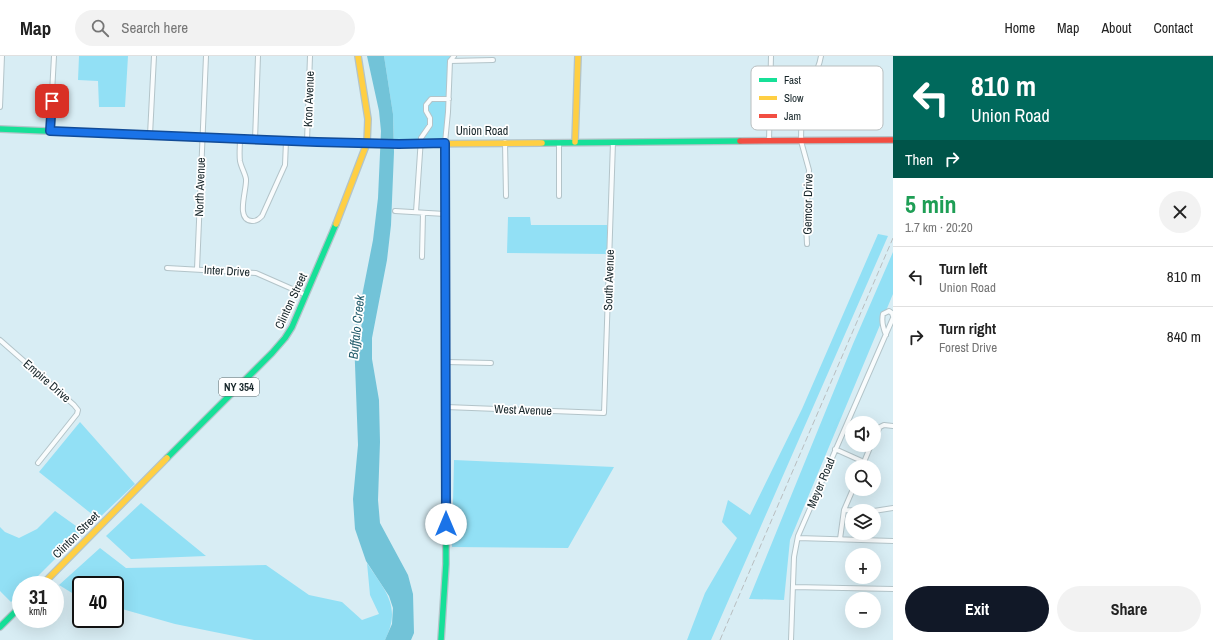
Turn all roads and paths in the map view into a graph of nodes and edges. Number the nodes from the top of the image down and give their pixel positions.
1 (2, 56) edge
2 (54, 56) edge
3 (154, 56) edge
4 (206, 56) edge
5 (258, 56) edge
6 (310, 56) edge
7 (358, 56) edge
8 (454, 56) edge
9 (578, 56) edge
10 (771, 56) edge
11 (821, 56) edge
12 (493, 60) dead end
13 (450, 61) junction
14 (771, 66) edge
15 (818, 66) edge
16 (449, 99) junction
17 (0, 107) edge
18 (0, 129) edge
19 (769, 130) edge
20 (801, 130) edge
21 (50, 131) junction
22 (150, 135) junction
23 (202, 137) junction
24 (240, 139) junction
25 (255, 140) junction
26 (893, 140) edge
27 (286, 141) junction
28 (307, 141) junction
29 (769, 141) junction
30 (801, 141) junction
31 (505, 142) junction
32 (559, 142) junction
33 (575, 142) junction
34 (613, 142) junction
35 (366, 143) junction
36 (421, 143) junction
37 (445, 143) junction
38 (506, 196) dead end
39 (559, 196) dead end
40 (395, 211) dead end
41 (416, 212) junction
42 (423, 213) junction
43 (445, 214) junction
44 (807, 244) dead end
45 (422, 256) dead end
46 (167, 268) dead end
47 (197, 269) junction
48 (306, 295) junction
49 (893, 317) edge
50 (886, 335) junction
51 (0, 340) edge
52 (446, 362) junction
53 (491, 363) dead end
54 (446, 407) junction
55 (599, 413) joint
56 (881, 426) edge
57 (893, 426) edge
58 (835, 449) junction
59 (860, 460) edge
60 (38, 463) dead end
61 (850, 496) edge
62 (893, 508) edge
63 (844, 510) joint
64 (881, 510) edge
65 (798, 538) junction
66 (840, 539) junction
67 (893, 541) edge
68 (51, 576) edge
69 (793, 587) junction
70 (893, 589) edge
71 (12, 615) edge
72 (0, 627) edge
73 (441, 640) edge
74 (792, 640) edge

1 - 17 street
2 - 21 street
3 - 22 street
4 - 23 street, North Avenue
5 - 25 street
6 - 28 street, Kron Avenue
7 - 35 main road, Clinton Street / NY 354
8 - 13 street
9 - 33 main road
10 - 14 street
11 - 15 street, Gemcor Drive
12 - 13 street
13 - 16 street
16 - 36 street
16 - 37 street
18 - 21 main road, Union Road
19 - 29 street
20 - 30 street, Gemcor Drive
21 - 22 main road, Union Road
22 - 23 main road, Union Road
23 - 24 main road, Union Road
23 - 47 street, North Avenue
24 - 25 main road, Union Road
24 - 27 street
25 - 27 main road, Union Road
26 - 30 main road, Union Road
27 - 28 main road, Union Road
28 - 35 main road, Union Road
29 - 30 main road, Union Road
29 - 34 main road, Union Road
30 - 44 street, Gemcor Drive
31 - 32 main road, Union Road
31 - 37 main road, Union Road
31 - 38 street
32 - 33 main road, Union Road
32 - 39 street
33 - 34 main road, Union Road
34 - 55 street, South Avenue
35 - 36 main road, Union Road
35 - 48 main road, Clinton Street / NY 354
36 - 37 main road, Union Road
36 - 41 street
37 - 43 main road
40 - 41 street
41 - 42 street
42 - 43 street
42 - 45 street
43 - 52 main road
46 - 47 street, Inter Drive
47 - 48 street, Inter Drive
48 - 68 main road, Clinton Street / NY 354
49 - 50 street, Meyer Road
49 - 50 street, Meyer Road
50 - 58 street, Meyer Road
51 - 60 street, Empire Drive
52 - 53 street
52 - 54 main road
54 - 55 street, West Avenue
54 - 73 main road
56 - 57 street
58 - 59 street
58 - 65 street, Meyer Road
61 - 63 street
62 - 64 street
63 - 66 street
65 - 66 street
65 - 69 street, Meyer Road
66 - 67 street
69 - 70 street
69 - 74 street, Meyer Road
71 - 72 main road

